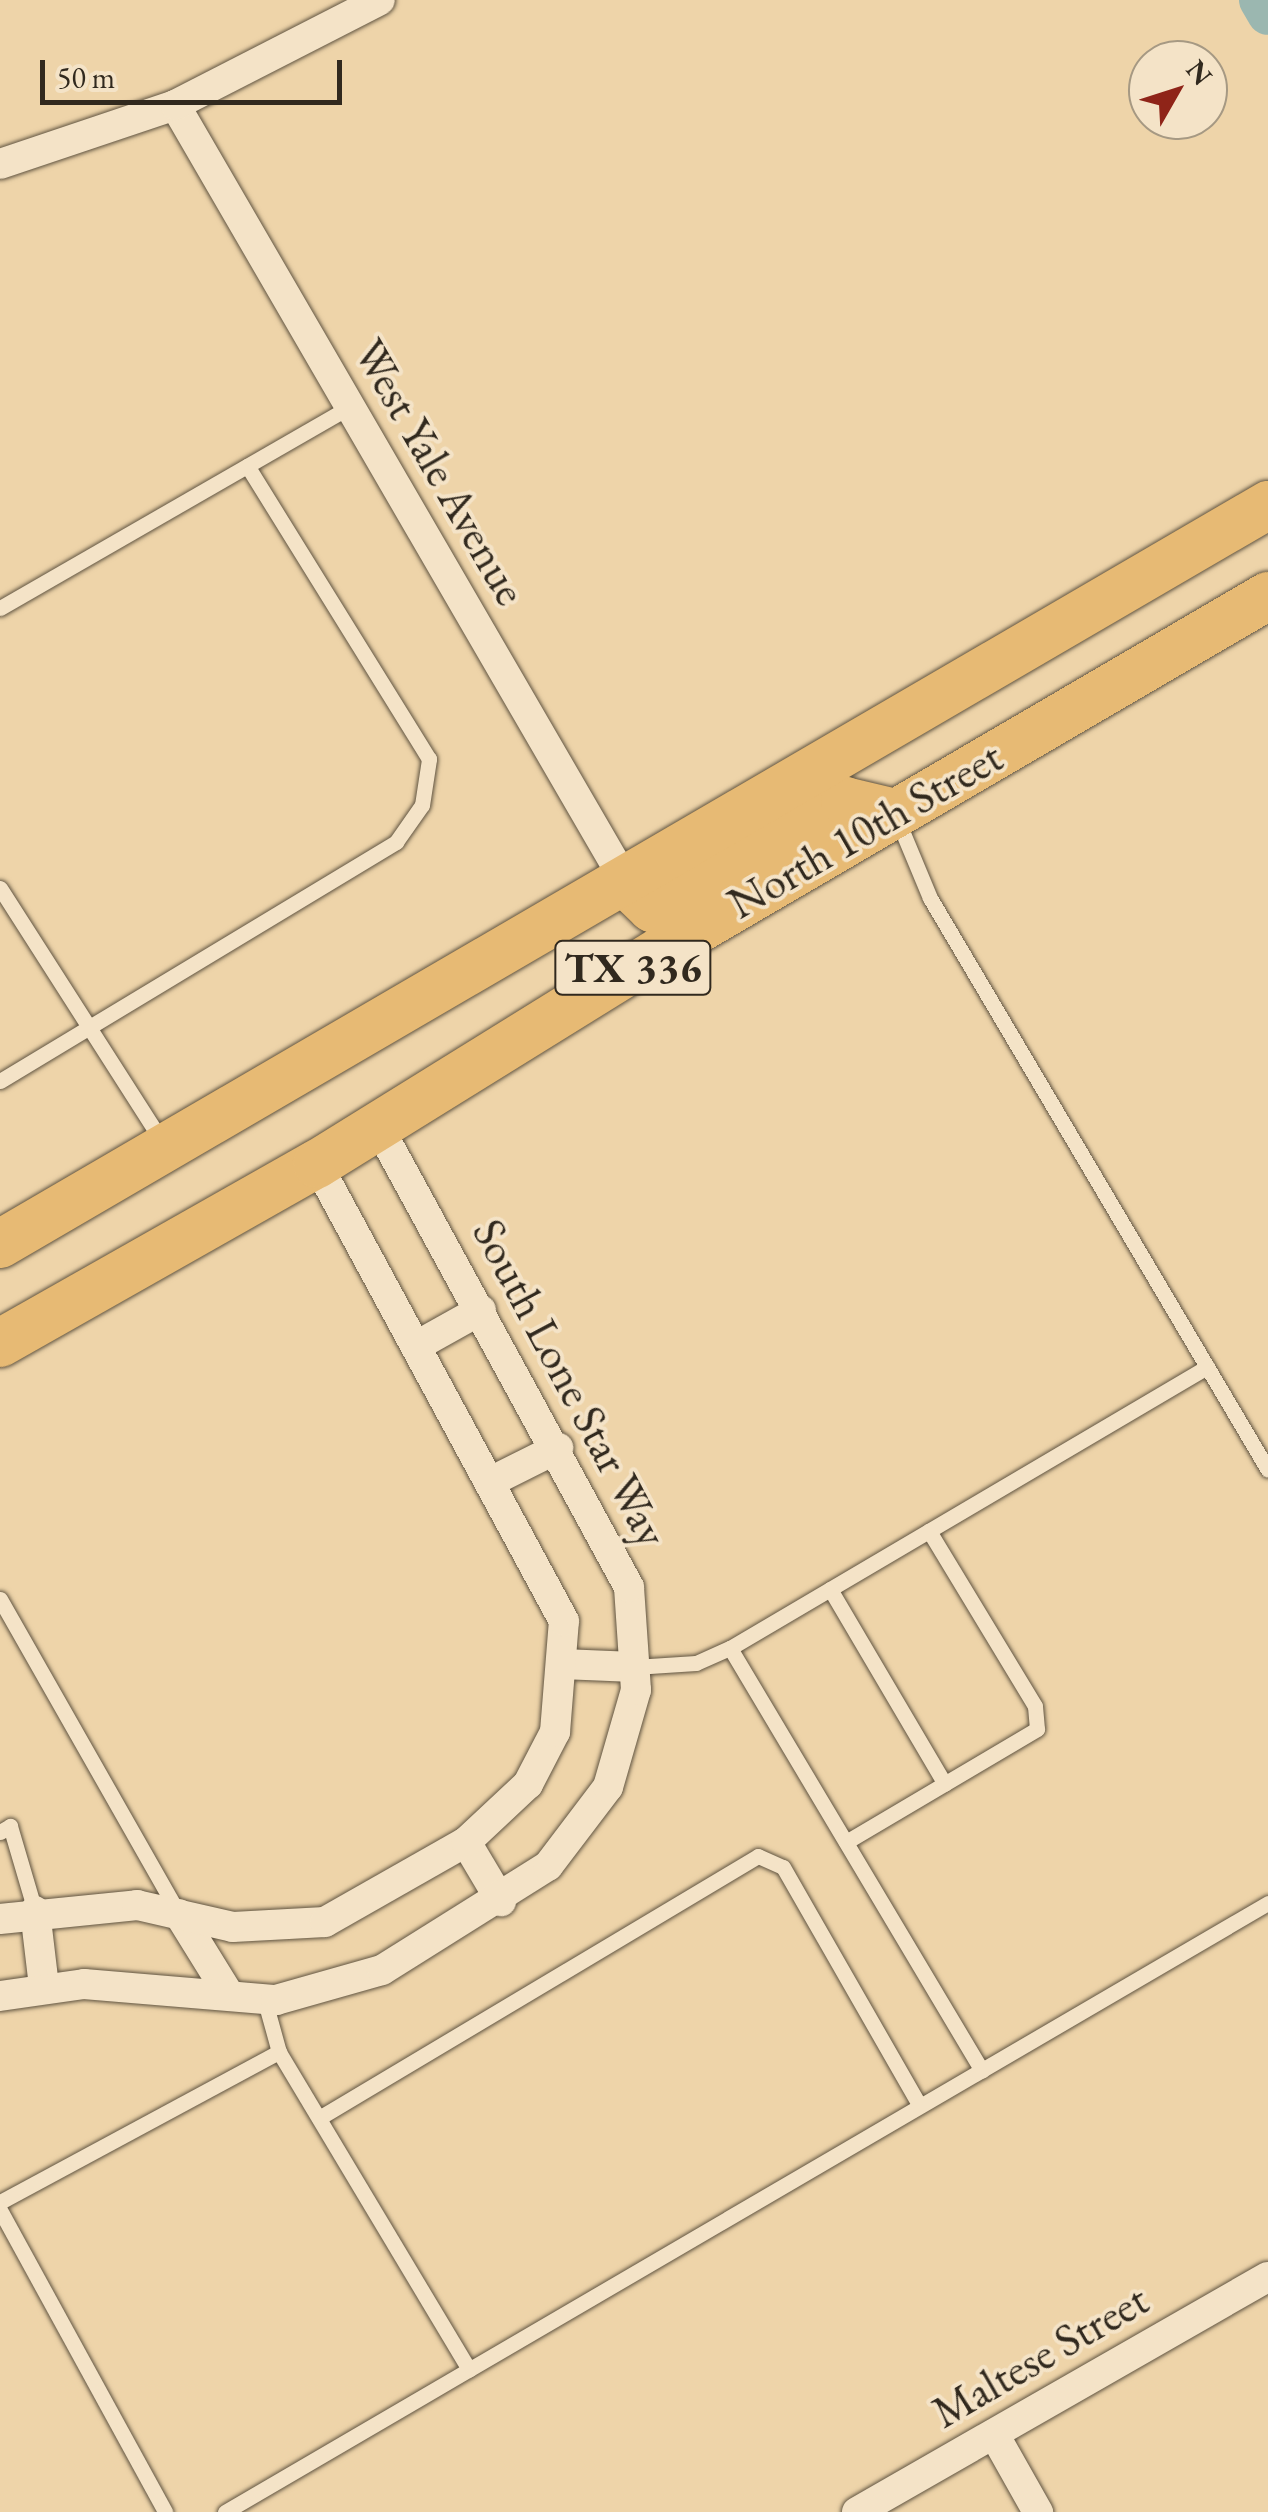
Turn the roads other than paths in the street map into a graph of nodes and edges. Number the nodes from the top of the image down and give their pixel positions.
1 (380, 0) edge
2 (176, 105) junction
3 (0, 164) edge
4 (350, 406) junction
5 (247, 466) junction
6 (1268, 506) edge
7 (1268, 596) edge
8 (0, 608) edge
9 (895, 812) junction
10 (627, 884) junction
11 (0, 888) edge
12 (88, 1028) junction
13 (0, 1081) edge
14 (378, 1126) junction
15 (167, 1148) junction
16 (316, 1164) junction
17 (0, 1244) edge
18 (481, 1310) junction
19 (0, 1342) edge
20 (418, 1344) junction
21 (1207, 1366) junction
22 (558, 1448) junction
23 (1268, 1470) edge
24 (494, 1480) junction
25 (928, 1530) junction
26 (830, 1588) junction
27 (0, 1599) edge
28 (730, 1648) junction
29 (562, 1664) junction
30 (634, 1667) junction
31 (945, 1784) junction
32 (0, 1811) edge
33 (5, 1830) edge
34 (466, 1842) junction
35 (846, 1842) junction
36 (502, 1901) junction
37 (1268, 1903) edge
38 (35, 1911) junction
39 (179, 1914) junction
40 (0, 1919) edge
41 (44, 1987) junction
42 (228, 1992) junction
43 (0, 1996) edge
44 (264, 1998) junction
45 (279, 2052) junction
46 (982, 2070) junction
47 (920, 2106) junction
48 (319, 2118) junction
49 (0, 2202) edge
50 (0, 2210) edge
51 (1268, 2277) edge
52 (469, 2369) junction
53 (994, 2434) junction
54 (165, 2512) edge
55 (225, 2512) edge
56 (858, 2512) edge
57 (1038, 2512) edge

1 - 2 street
2 - 3 street
2 - 4 street, West Yale Avenue
4 - 5 lane
4 - 10 street, West Yale Avenue
5 - 8 lane
5 - 12 lane
6 - 10 main road, North 10th Street / TX 336
7 - 9 main road, North 10th Street / TX 336
9 - 10 main road
9 - 14 main road, North 10th Street / TX 336
9 - 21 lane
10 - 15 main road, North 10th Street / TX 336
11 - 12 lane
12 - 13 lane
12 - 15 lane
14 - 16 main road, North 10th Street / TX 336
14 - 18 street, South Lone Star Way
15 - 17 main road, North 10th Street / TX 336
16 - 19 main road, North 10th Street / TX 336
16 - 20 street
18 - 20 street
18 - 22 street, South Lone Star Way
20 - 24 street
21 - 23 lane
21 - 25 lane
22 - 24 street
22 - 30 street, South Lone Star Way
24 - 29 street
25 - 26 lane
25 - 31 lane
26 - 28 lane
26 - 31 lane
27 - 39 lane
28 - 30 lane
28 - 35 lane
29 - 30 street
29 - 34 street
30 - 36 street, South Lone Star Way
31 - 35 lane
32 - 33 lane
33 - 38 lane
34 - 36 street
34 - 39 street
35 - 46 lane
36 - 44 street, South Lone Star Way
37 - 46 lane
38 - 39 street
38 - 40 street
38 - 41 street
39 - 42 street
41 - 42 street, South Lone Star Way
41 - 43 street, South Lone Star Way
42 - 44 street, South Lone Star Way
44 - 45 lane
45 - 48 lane
45 - 49 lane
46 - 47 lane
47 - 48 lane
47 - 52 lane
48 - 52 lane
50 - 54 lane
51 - 53 street, Maltese Street
52 - 55 lane
53 - 56 street, Maltese Street
53 - 57 street

